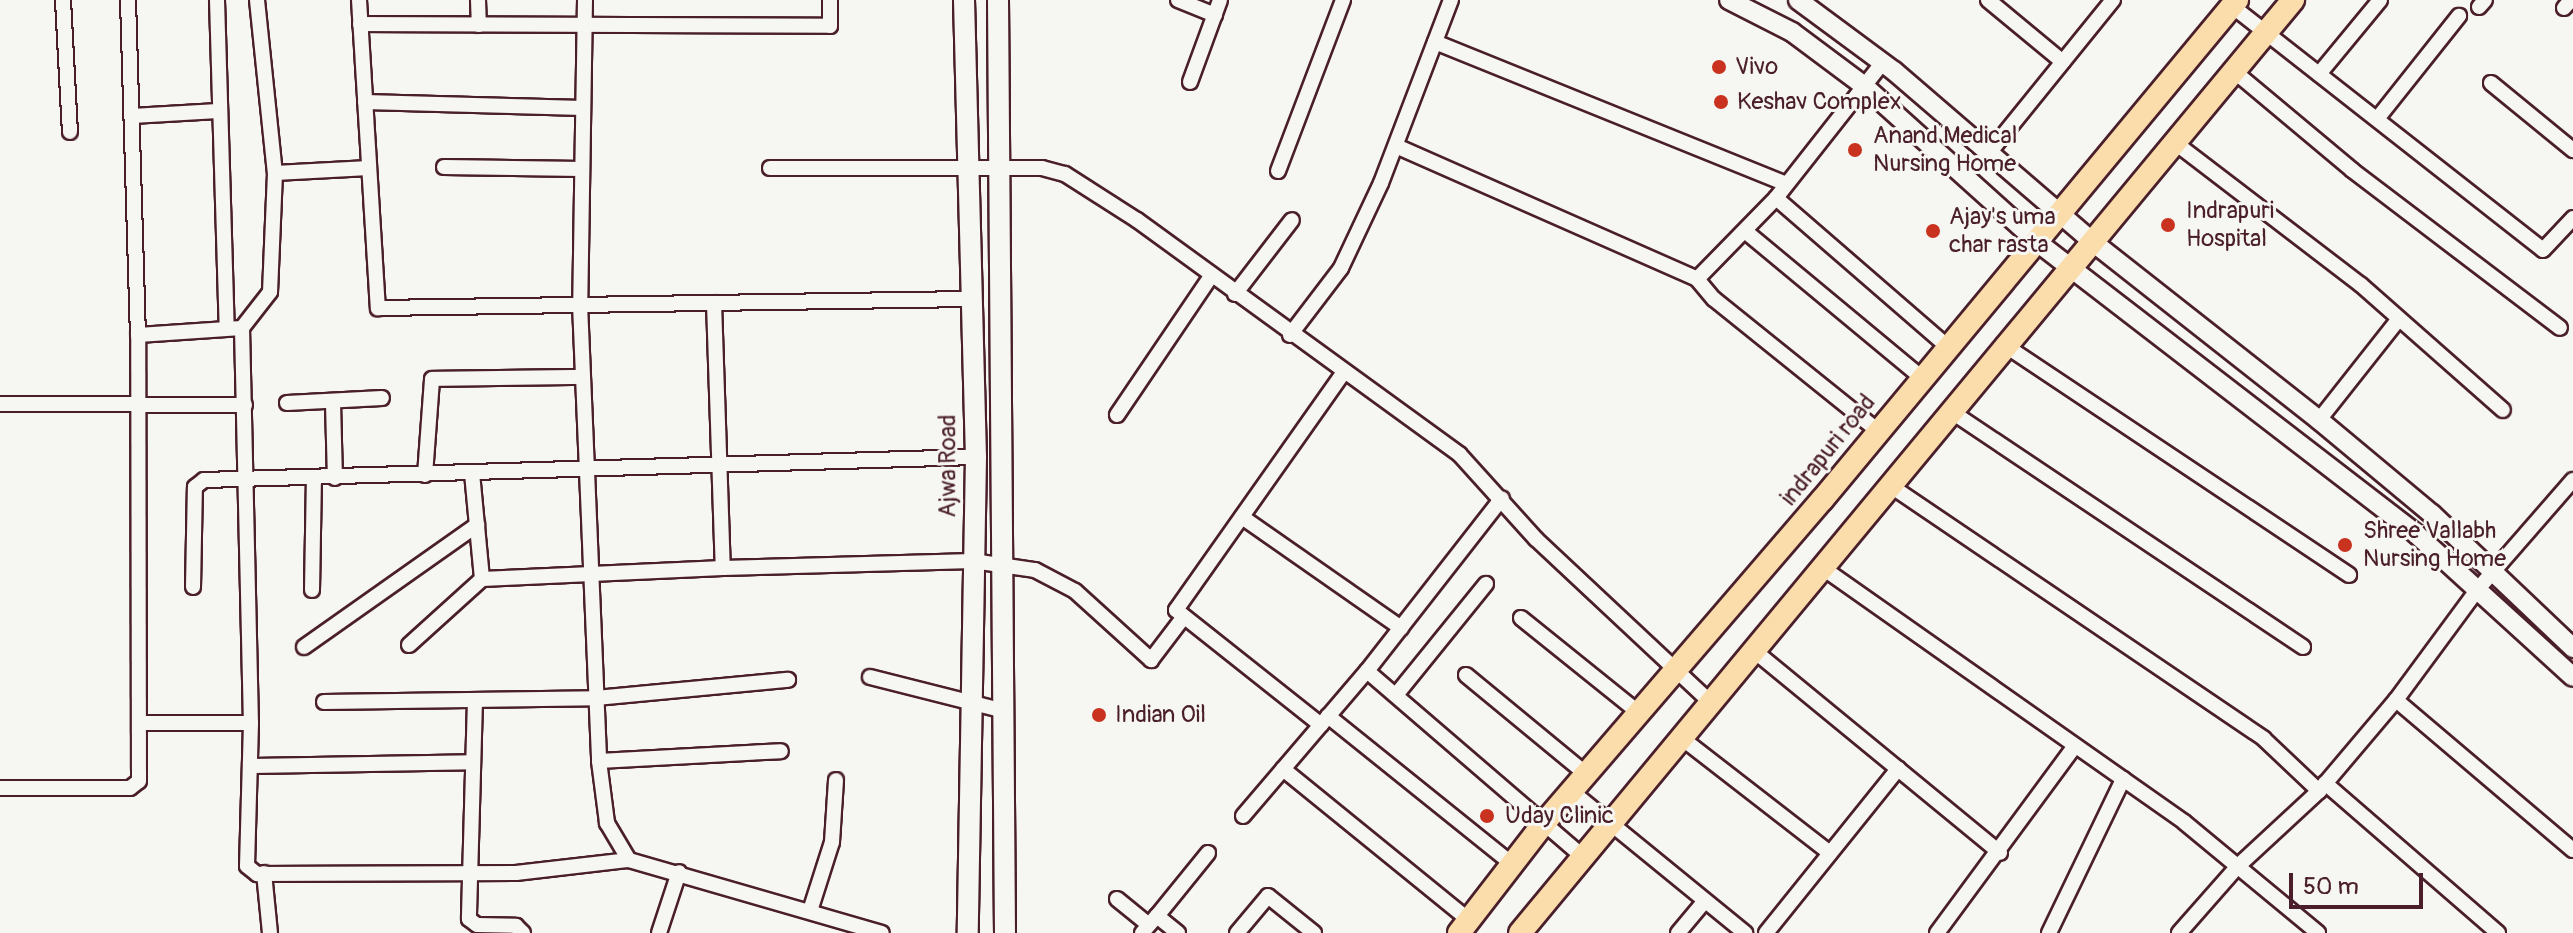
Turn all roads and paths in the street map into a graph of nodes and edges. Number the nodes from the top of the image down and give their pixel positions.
1 (63, 0) edge
2 (128, 0) edge
3 (217, 0) edge
4 (257, 0) edge
5 (359, 0) edge
6 (478, 0) edge
7 (585, 0) edge
8 (830, 0) edge
9 (964, 0) edge
10 (998, 0) edge
11 (1178, 0) edge
12 (1343, 0) edge
13 (1451, 0) edge
14 (1729, 0) edge
15 (1798, 0) edge
16 (1988, 0) edge
17 (2113, 0) edge
18 (2293, 0) edge
19 (2380, 0) edge
20 (2234, 3) edge
21 (1218, 7) edge
22 (2459, 16) dead end
23 (360, 24) junction
24 (479, 25) junction
25 (585, 25) junction
26 (2267, 32) junction
27 (1435, 42) junction
28 (1883, 62) junction
29 (2063, 62) junction
30 (2235, 72) junction
31 (2319, 74) junction
32 (1190, 82) dead end
33 (2491, 83) dead end
34 (1863, 85) junction
35 (365, 102) junction
36 (583, 108) junction
37 (218, 111) junction
38 (132, 116) junction
39 (2377, 119) junction
40 (70, 132) dead end
41 (2178, 145) junction
42 (1396, 146) junction
43 (2573, 150) edge
44 (1989, 153) junction
45 (444, 167) dead end
46 (369, 168) junction
47 (770, 168) dead end
48 (582, 169) junction
49 (1000, 169) junction
50 (970, 170) junction
51 (1278, 171) dead end
52 (275, 173) junction
53 (1786, 184) junction
54 (1776, 198) junction
55 (2058, 214) junction
56 (2573, 218) edge
57 (1292, 220) dead end
58 (1745, 231) junction
59 (2036, 241) junction
60 (2094, 243) junction
61 (2071, 269) junction
62 (1211, 276) junction
63 (1697, 279) junction
64 (1235, 294) junction
65 (971, 299) junction
66 (714, 303) junction
67 (580, 304) junction
68 (2398, 320) junction
69 (234, 328) junction
70 (2560, 328) dead end
71 (138, 335) junction
72 (1290, 335) junction
73 (2003, 344) junction
74 (1947, 346) junction
75 (1344, 372) junction
76 (583, 377) junction
77 (1922, 378) junction
78 (382, 398) dead end
79 (287, 403) dead end
80 (333, 403) junction
81 (0, 404) edge
82 (138, 404) junction
83 (245, 405) junction
84 (1949, 410) junction
85 (2503, 410) dead end
86 (1117, 415) dead end
87 (2319, 420) junction
88 (1878, 431) junction
89 (976, 457) junction
90 (721, 463) junction
91 (588, 470) junction
92 (472, 473) junction
93 (425, 475) junction
94 (314, 478) junction
95 (335, 478) junction
96 (248, 480) junction
97 (2573, 480) edge
98 (1888, 484) junction
99 (1502, 498) junction
100 (1242, 517) junction
101 (477, 525) junction
102 (973, 561) junction
103 (1003, 565) junction
104 (1820, 566) junction
105 (723, 568) junction
106 (2492, 572) junction
107 (2349, 575) dead end
108 (590, 576) junction
109 (482, 579) junction
110 (1486, 584) dead end
111 (193, 587) dead end
112 (312, 590) dead end
113 (2477, 590) junction
114 (1183, 618) junction
115 (1521, 618) dead end
116 (1401, 628) junction
117 (409, 645) dead end
118 (304, 647) dead end
119 (2303, 647) dead end
120 (2573, 648) edge
121 (1752, 649) junction
122 (1367, 671) junction
123 (1674, 672) junction
124 (1466, 675) dead end
125 (870, 677) dead end
126 (2573, 677) edge
127 (788, 680) dead end
128 (1396, 695) junction
129 (596, 698) junction
130 (475, 700) junction
131 (1708, 700) junction
132 (2396, 700) junction
133 (324, 702) dead end
134 (971, 704) junction
135 (1004, 711) junction
136 (1639, 713) junction
137 (1325, 720) junction
138 (139, 723) junction
139 (251, 723) junction
140 (1679, 736) junction
141 (2075, 746) junction
142 (781, 751) dead end
143 (599, 761) junction
144 (473, 762) junction
145 (252, 766) junction
146 (1283, 769) junction
147 (1898, 769) junction
148 (2123, 779) junction
149 (836, 780) dead end
150 (1578, 783) junction
151 (2322, 787) junction
152 (0, 788) edge
153 (1243, 816) dead end
154 (1544, 823) junction
155 (1608, 823) junction
156 (2573, 850) edge
157 (1208, 853) dead end
158 (1830, 853) junction
159 (2000, 853) junction
160 (1581, 855) junction
161 (629, 860) junction
162 (1512, 864) junction
163 (2238, 866) junction
164 (679, 872) junction
165 (264, 873) junction
166 (469, 873) junction
167 (1117, 899) dead end
168 (1704, 902) junction
169 (810, 911) junction
170 (1149, 924) edge
171 (1464, 926) edge
172 (859, 930) edge
173 (270, 933) edge
174 (523, 933) edge
175 (659, 933) edge
176 (882, 933) edge
177 (968, 933) edge
178 (1005, 933) edge
179 (1178, 933) edge
180 (1237, 933) edge
181 (1314, 933) edge
182 (1520, 933) edge
183 (1678, 933) edge
184 (1745, 933) edge
185 (1766, 933) edge
186 (1937, 933) edge
187 (2049, 933) edge
188 (2179, 933) edge
189 (2318, 933) edge
190 (2498, 933) edge

1 - 40 street
2 - 38 street
3 - 37 street
4 - 52 street
5 - 23 street
6 - 24 street
7 - 25 street
8 - 25 street
9 - 50 main road, Ajwa Road
10 - 49 main road
11 - 21 street
12 - 51 street
13 - 27 street
14 - 34 street
15 - 28 street
16 - 29 street
17 - 29 street
18 - 26 main road
19 - 31 street
20 - 26 street
20 - 55 main road, indrapuri road
21 - 32 street
22 - 39 street
23 - 24 street
23 - 35 street
24 - 25 street
25 - 36 street
26 - 30 main road
26 - 31 street
27 - 42 street
27 - 53 street
28 - 34 street
28 - 44 street
29 - 44 street
30 - 41 main road
30 - 70 street
31 - 39 street
33 - 43 street
34 - 53 street
34 - 59 street
35 - 36 street
35 - 46 street
36 - 48 street
37 - 38 street
37 - 69 street
38 - 71 street
39 - 56 street
41 - 60 main road
41 - 68 street
42 - 63 street
42 - 72 street
44 - 55 street
45 - 48 street
46 - 52 street
46 - 67 street
47 - 50 street
48 - 67 street
49 - 50 street
49 - 62 street
49 - 103 main road
50 - 65 main road, Ajwa Road
52 - 69 street
53 - 54 street
54 - 58 street
54 - 74 street
55 - 59 main road, indrapuri road
55 - 60 street
57 - 64 street
58 - 63 street
58 - 77 street
59 - 61 street
59 - 74 main road, indrapuri road
60 - 61 main road
60 - 87 street
61 - 73 main road
61 - 113 street
62 - 64 street
62 - 86 street
63 - 88 street
64 - 72 street
65 - 66 street
65 - 89 main road, Ajwa Road
66 - 67 street
66 - 90 street
67 - 76 street
68 - 85 street
68 - 87 street
69 - 71 street
69 - 83 street
71 - 82 street
72 - 75 street
73 - 84 main road
73 - 107 street
74 - 77 main road, indrapuri road
75 - 99 street
75 - 100 street
76 - 91 street
76 - 93 street
77 - 88 main road, indrapuri road
78 - 80 street
79 - 80 street
80 - 95 street
81 - 82 street
82 - 83 street
82 - 138 street
83 - 96 street
84 - 98 main road
84 - 119 street
87 - 106 street
88 - 123 main road, indrapuri road
89 - 90 street
89 - 102 main road, Ajwa Road
90 - 91 street
90 - 105 street
91 - 92 street
91 - 108 street
92 - 93 street
92 - 101 street
93 - 95 street
94 - 95 street
94 - 96 street
94 - 112 street
96 - 111 street
96 - 139 street
97 - 106 street
98 - 104 main road
98 - 151 street
99 - 116 street
99 - 123 street
100 - 114 street
100 - 116 street
101 - 109 street
101 - 118 street
102 - 103 street
102 - 105 street
102 - 134 main road, Ajwa Road
103 - 114 street
103 - 135 main road
104 - 121 main road
104 - 141 street
105 - 108 street
106 - 113 street
106 - 120 street
108 - 109 street
108 - 129 street
109 - 117 street
110 - 128 street
113 - 126 street
113 - 132 street
114 - 137 street
115 - 136 street
116 - 122 street
121 - 131 main road
121 - 147 street
122 - 128 street
122 - 137 street
123 - 131 street
123 - 136 main road, indrapuri road
124 - 150 street
125 - 134 street
127 - 129 street
128 - 154 street
129 - 130 street
129 - 143 street
130 - 133 street
130 - 144 street
131 - 140 main road
132 - 151 street
132 - 156 street
134 - 135 street
134 - 177 main road, Ajwa Road
135 - 178 main road
136 - 150 main road, indrapuri road
137 - 146 street
137 - 162 street
138 - 139 street
138 - 152 street
139 - 145 street
140 - 155 main road
140 - 158 street
141 - 148 street
141 - 159 street
142 - 143 street
143 - 161 street
144 - 145 street
144 - 166 street
145 - 165 street
146 - 153 street
146 - 171 street
147 - 158 street
147 - 159 street
148 - 163 street
148 - 187 street
149 - 169 street
150 - 154 main road, indrapuri road
150 - 155 street
151 - 163 street
151 - 190 street
154 - 160 street
154 - 162 main road, indrapuri road
155 - 160 main road
155 - 168 street
157 - 170 street
158 - 185 street
159 - 186 street
160 - 182 main road
161 - 164 street
161 - 166 street
162 - 171 main road, indrapuri road
163 - 188 street
163 - 189 street
164 - 169 street
164 - 175 street
165 - 166 street
165 - 173 street
166 - 174 street
167 - 170 street
168 - 183 street
168 - 184 street
169 - 172 street
170 - 179 street
172 - 176 street
180 - 181 street

